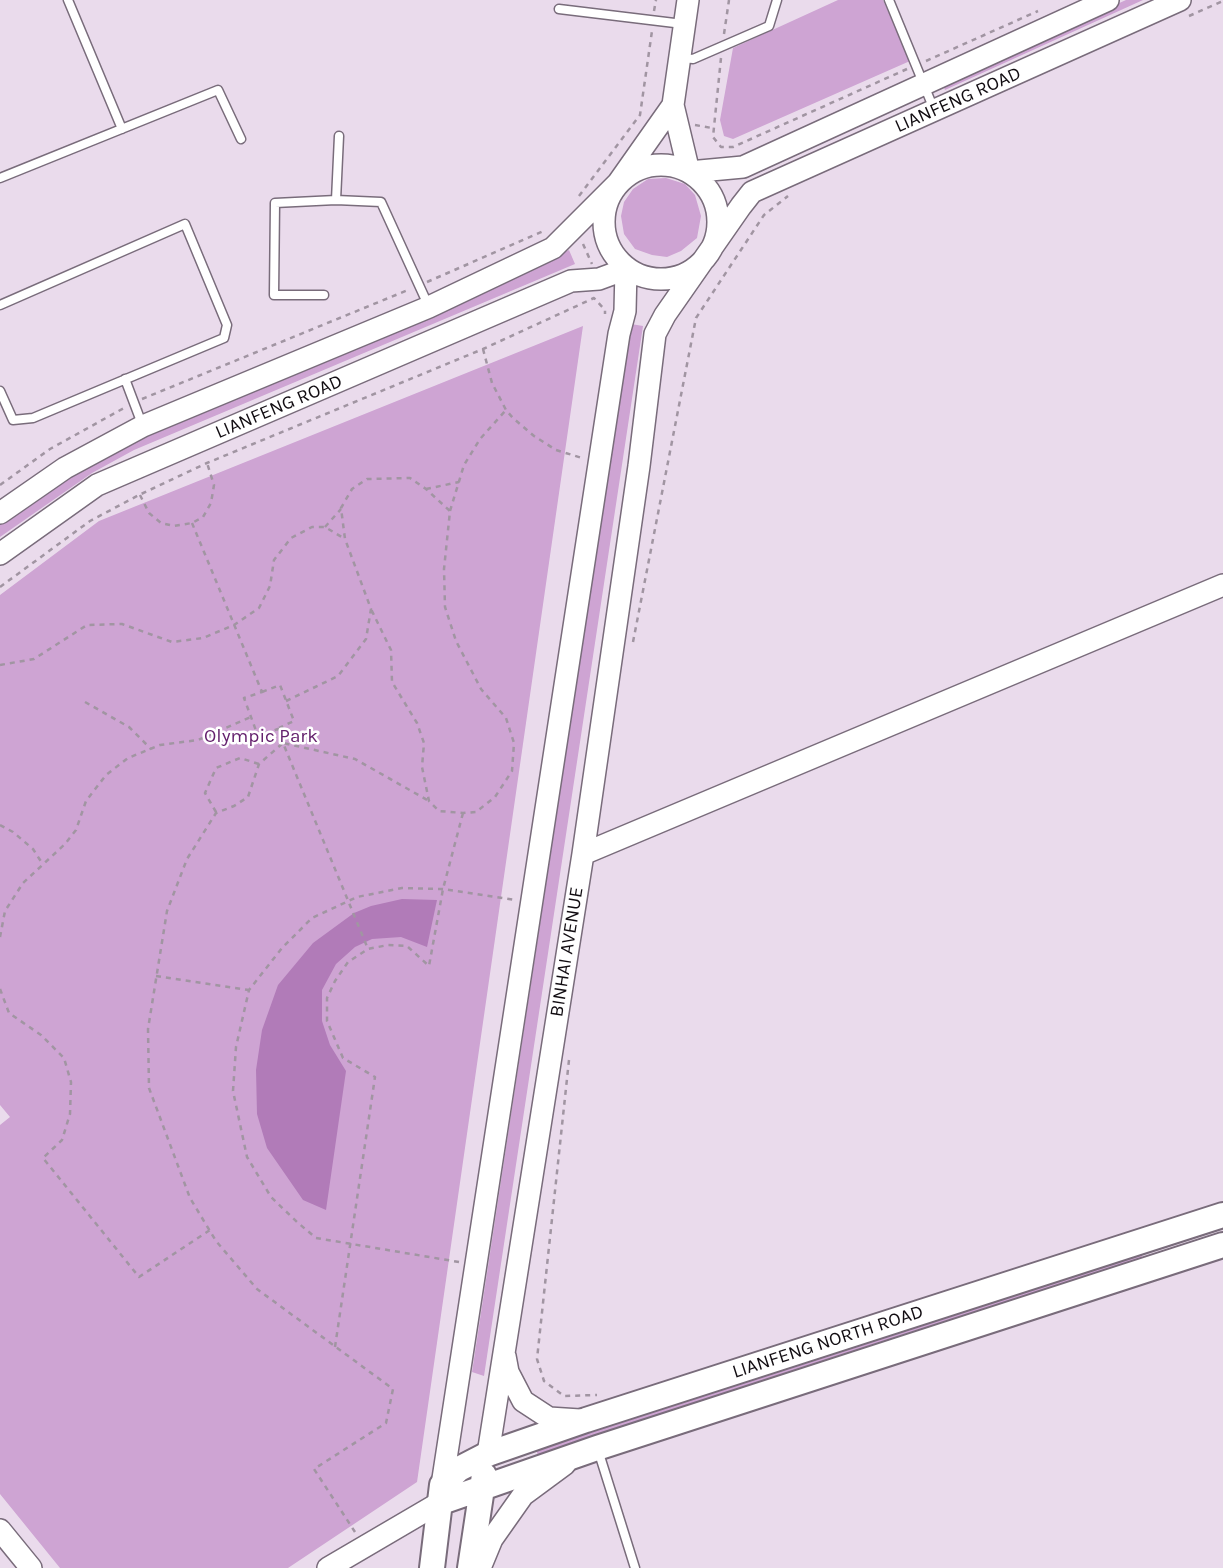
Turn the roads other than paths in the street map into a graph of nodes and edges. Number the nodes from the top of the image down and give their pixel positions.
1 (68, 0) edge
2 (688, 0) edge
3 (777, 0) edge
4 (889, 0) edge
5 (1108, 0) edge
6 (559, 9) dead end
7 (1183, 9) edge
8 (683, 24) junction
9 (679, 58) junction
10 (920, 74) junction
11 (673, 104) junction
12 (934, 110) junction
13 (122, 129) junction
14 (339, 136) dead end
15 (241, 139) dead end
16 (689, 172) junction
17 (0, 178) edge
18 (618, 183) junction
19 (336, 200) junction
20 (710, 252) junction
21 (626, 269) junction
22 (324, 295) dead end
23 (0, 304) edge
24 (429, 307) junction
25 (125, 379) junction
26 (0, 391) edge
27 (143, 426) junction
28 (0, 513) edge
29 (0, 555) edge
30 (1223, 585) edge
31 (583, 854) junction
32 (1223, 1215) edge
33 (1223, 1245) edge
34 (504, 1347) junction
35 (586, 1420) junction
36 (597, 1447) junction
37 (488, 1454) junction
38 (483, 1487) junction
39 (440, 1494) junction
40 (0, 1530) edge
41 (31, 1568) edge
42 (328, 1568) edge
43 (432, 1568) edge
44 (470, 1568) edge
45 (480, 1568) edge
46 (635, 1568) edge

1 - 13 lane
2 - 8 main road
3 - 9 lane
4 - 10 lane
5 - 10 main road, LIANFENG ROAD
6 - 8 lane
7 - 12 main road, LIANFENG ROAD
8 - 9 main road
9 - 11 main road
10 - 12 lane
10 - 16 main road, LIANFENG ROAD
11 - 16 main road
11 - 18 main road
12 - 20 main road, LIANFENG ROAD
13 - 15 lane
13 - 17 lane
14 - 19 lane
16 - 18 main road
16 - 20 main road
18 - 21 main road
18 - 24 main road, LIANFENG ROAD
19 - 22 lane
19 - 24 lane
20 - 21 main road
20 - 31 main road, BINHAI AVENUE
21 - 29 main road, LIANFENG ROAD
21 - 39 main road
23 - 25 lane
24 - 27 main road, LIANFENG ROAD
25 - 26 lane
25 - 27 lane
27 - 28 main road, LIANFENG ROAD
30 - 31 main road
31 - 34 main road, BINHAI AVENUE
32 - 35 main road, LIANFENG NORTH ROAD
33 - 36 main road, LIANFENG NORTH ROAD
34 - 35 main road
34 - 37 main road, BINHAI AVENUE
35 - 37 main road, LIANFENG NORTH ROAD
36 - 38 main road, LIANFENG NORTH ROAD
36 - 45 main road
36 - 46 lane
37 - 38 main road, BINHAI AVENUE
37 - 39 main road, LIANFENG NORTH ROAD
38 - 39 main road, LIANFENG NORTH ROAD
38 - 44 main road, BINHAI AVENUE
39 - 42 main road
39 - 43 main road
40 - 41 main road

